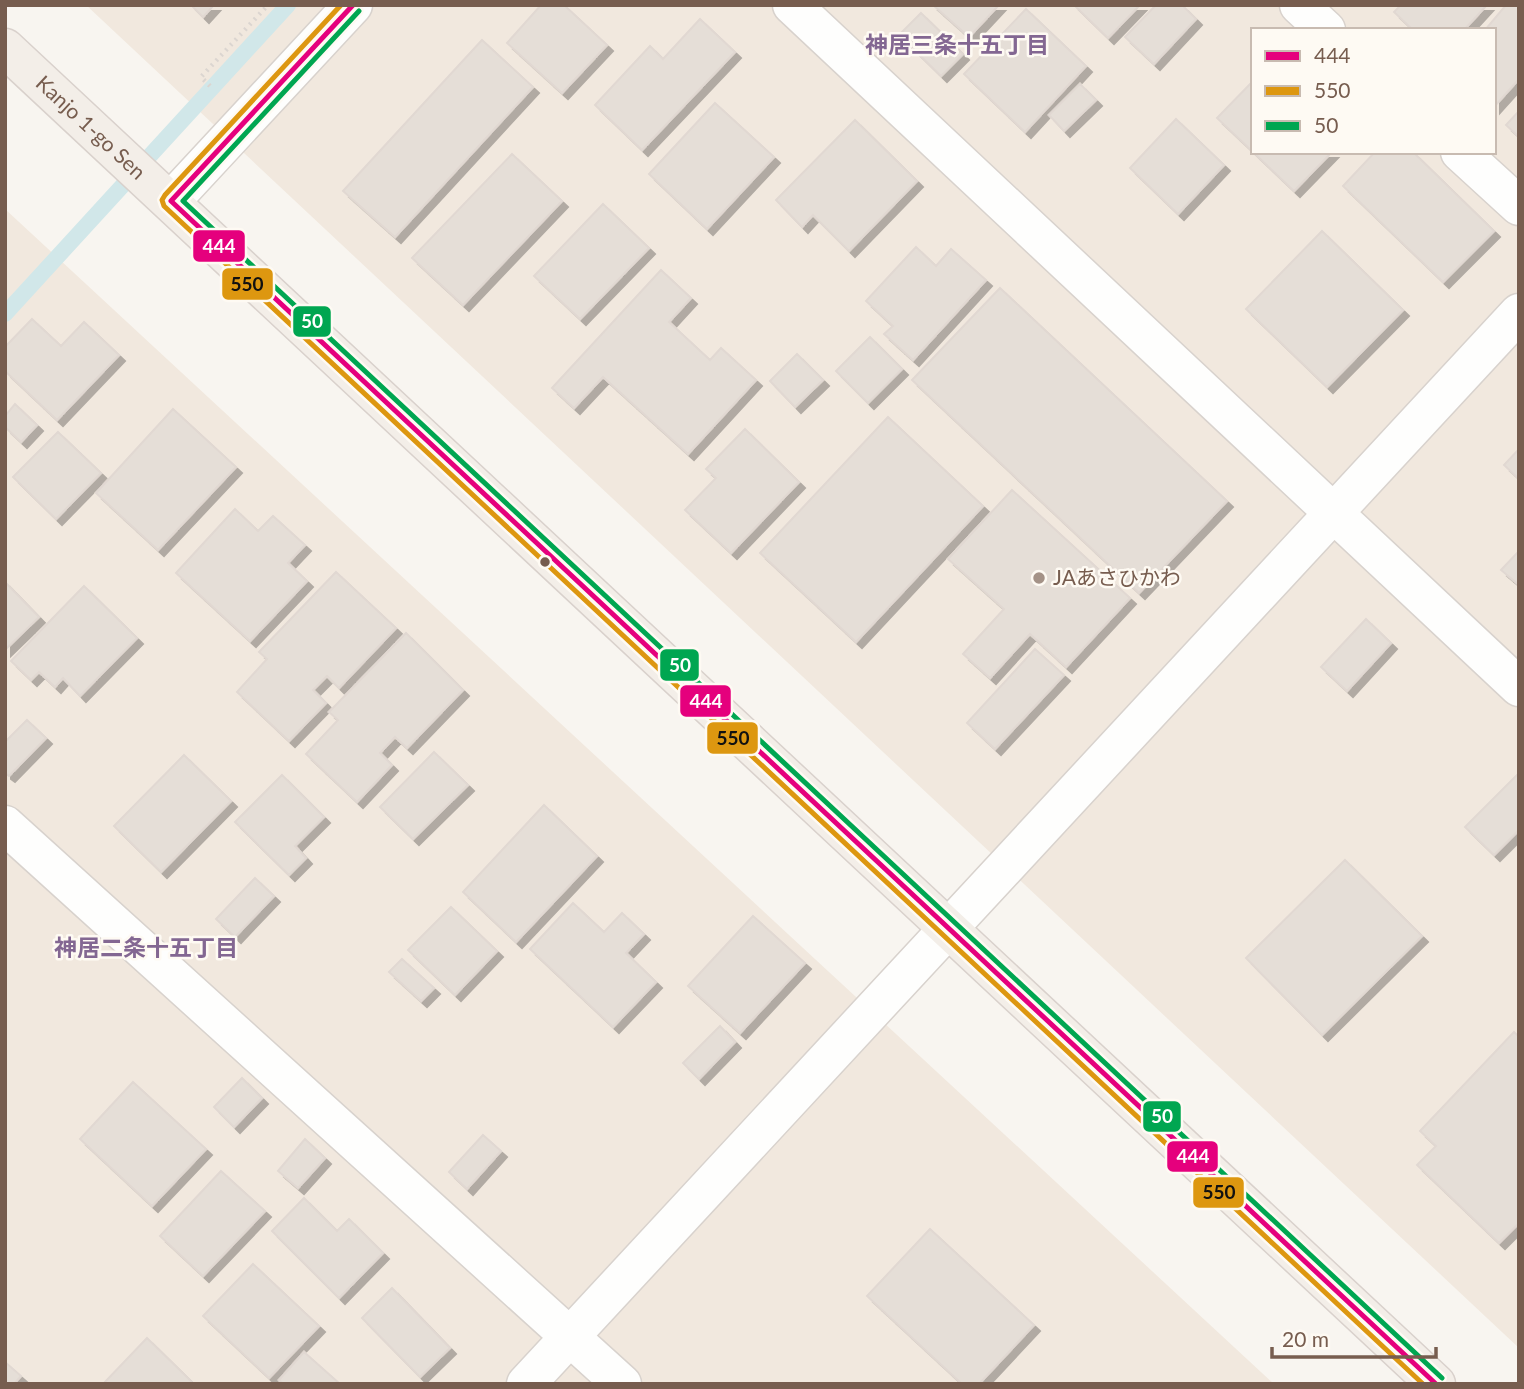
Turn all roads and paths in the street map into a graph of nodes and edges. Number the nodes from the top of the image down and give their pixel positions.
1 (268, 5) edge
2 (353, 5) edge
3 (792, 5) edge
4 (1299, 5) edge
5 (1323, 28) edge
6 (5, 48) edge
7 (201, 77) dead end
8 (1462, 154) edge
9 (171, 201) junction
10 (1519, 206) edge
11 (1519, 313) edge
12 (1334, 513) junction
13 (1519, 687) edge
14 (5, 825) edge
15 (949, 928) junction
16 (570, 1335) junction
17 (526, 1384) edge
18 (622, 1384) edge
19 (1436, 1384) edge

1 - 7 path
2 - 9 street
3 - 12 street
4 - 5 street
6 - 9 main road, Kanjo 1-go Sen
8 - 10 street
9 - 15 main road, Kanjo 1-go Sen
11 - 12 street
12 - 13 street
12 - 15 street
14 - 16 street
15 - 16 street
15 - 19 main road, Kanjo 1-go Sen
16 - 17 street
16 - 18 street

